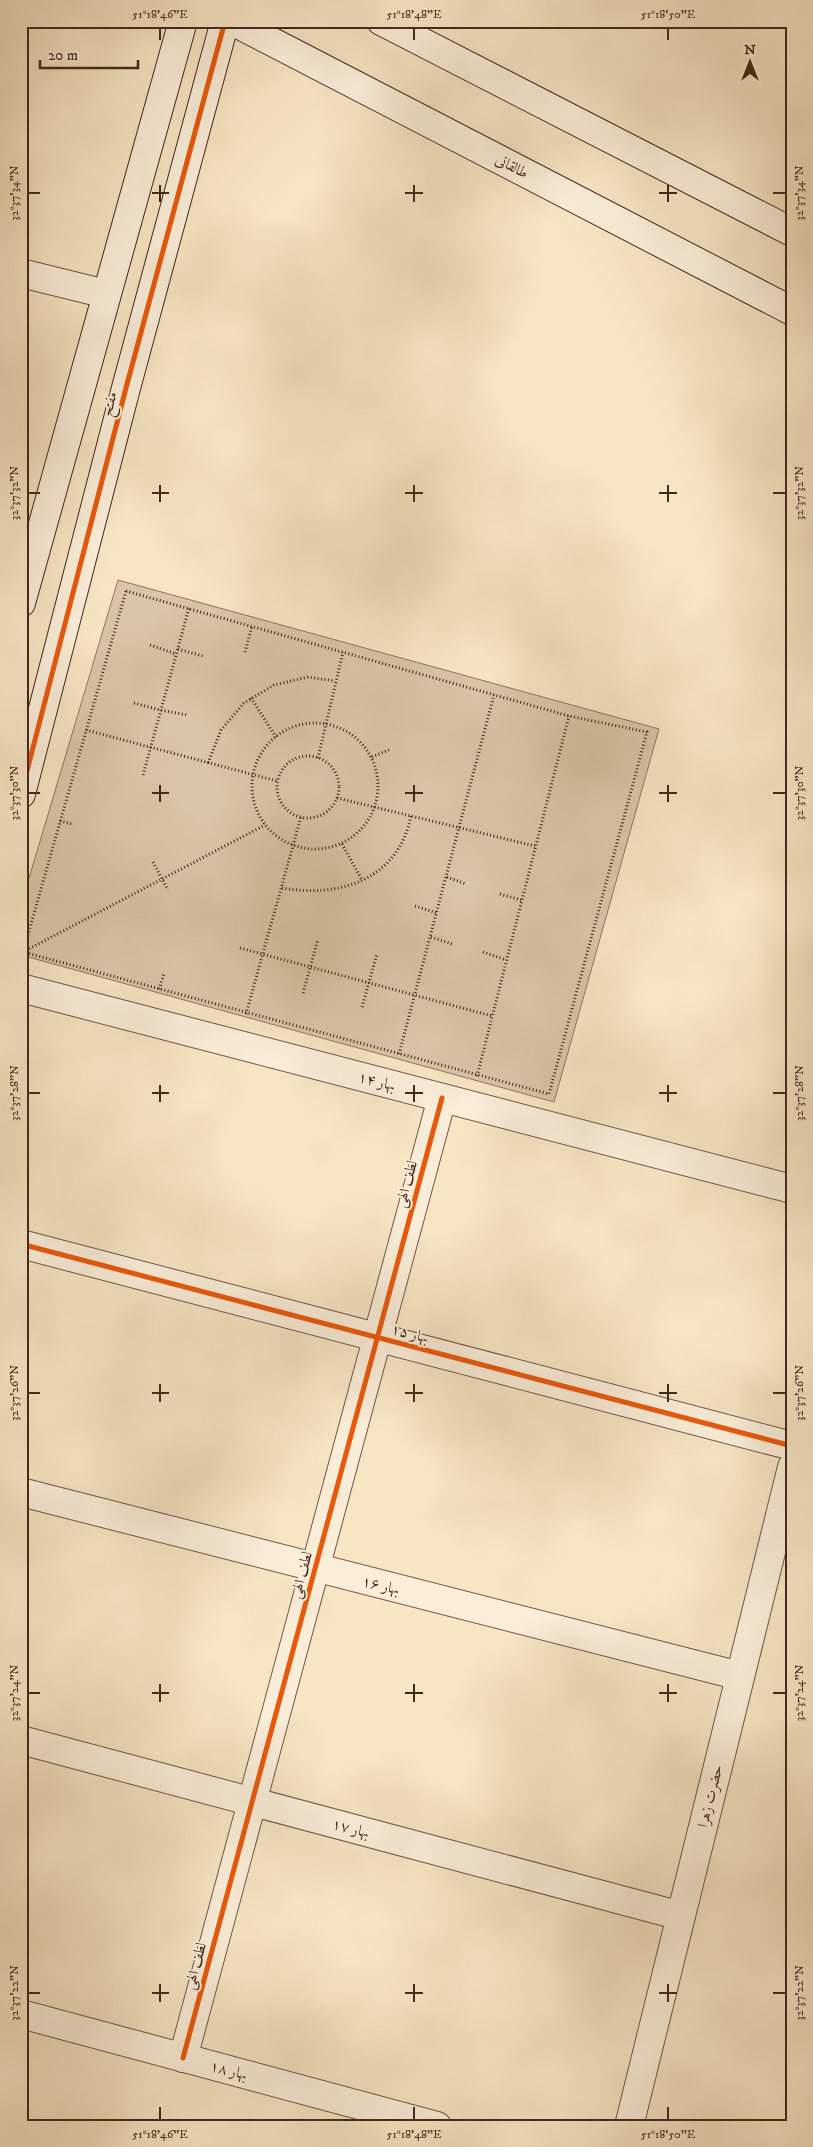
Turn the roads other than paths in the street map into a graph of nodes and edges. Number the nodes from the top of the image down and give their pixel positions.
1 (183, 21) edge
2 (225, 21) edge
3 (232, 21) edge
4 (381, 21) edge
5 (792, 232) edge
6 (21, 273) edge
7 (106, 294) junction
8 (792, 312) edge
9 (21, 603) edge
10 (21, 794) edge
11 (21, 988) edge
12 (442, 1098) junction
13 (792, 1189) edge
14 (21, 1244) edge
15 (378, 1338) junction
16 (792, 1446) edge
17 (792, 1467) edge
18 (21, 1492) edge
19 (315, 1568) junction
20 (740, 1676) junction
21 (21, 1740) edge
22 (252, 1802) junction
23 (681, 1916) junction
24 (21, 2014) edge
25 (183, 2058) junction
26 (437, 2126) edge
27 (629, 2126) edge

1 - 7 street
2 - 10 street, مفتح
3 - 8 street, طالقانی
4 - 5 street
6 - 7 street
7 - 9 street
11 - 12 street, بهار ۱۴
12 - 13 street, بهار ۱۴
12 - 15 street, لطف الهی
14 - 15 street, بهار ۱۵
15 - 16 street, بهار ۱۵
15 - 19 street, لطف الهی
17 - 20 street, حضرت زهرا
18 - 19 street, بهار ۱۶
19 - 20 street, بهار ۱۶
19 - 22 street, لطف الهی
20 - 23 street, حضرت زهرا
21 - 22 street, بهار ۱۷
22 - 23 street, بهار ۱۷
22 - 25 street, لطف الهی
23 - 27 street, حضرت زهرا
24 - 25 street, بهار ۱۸
25 - 26 street, بهار ۱۸

